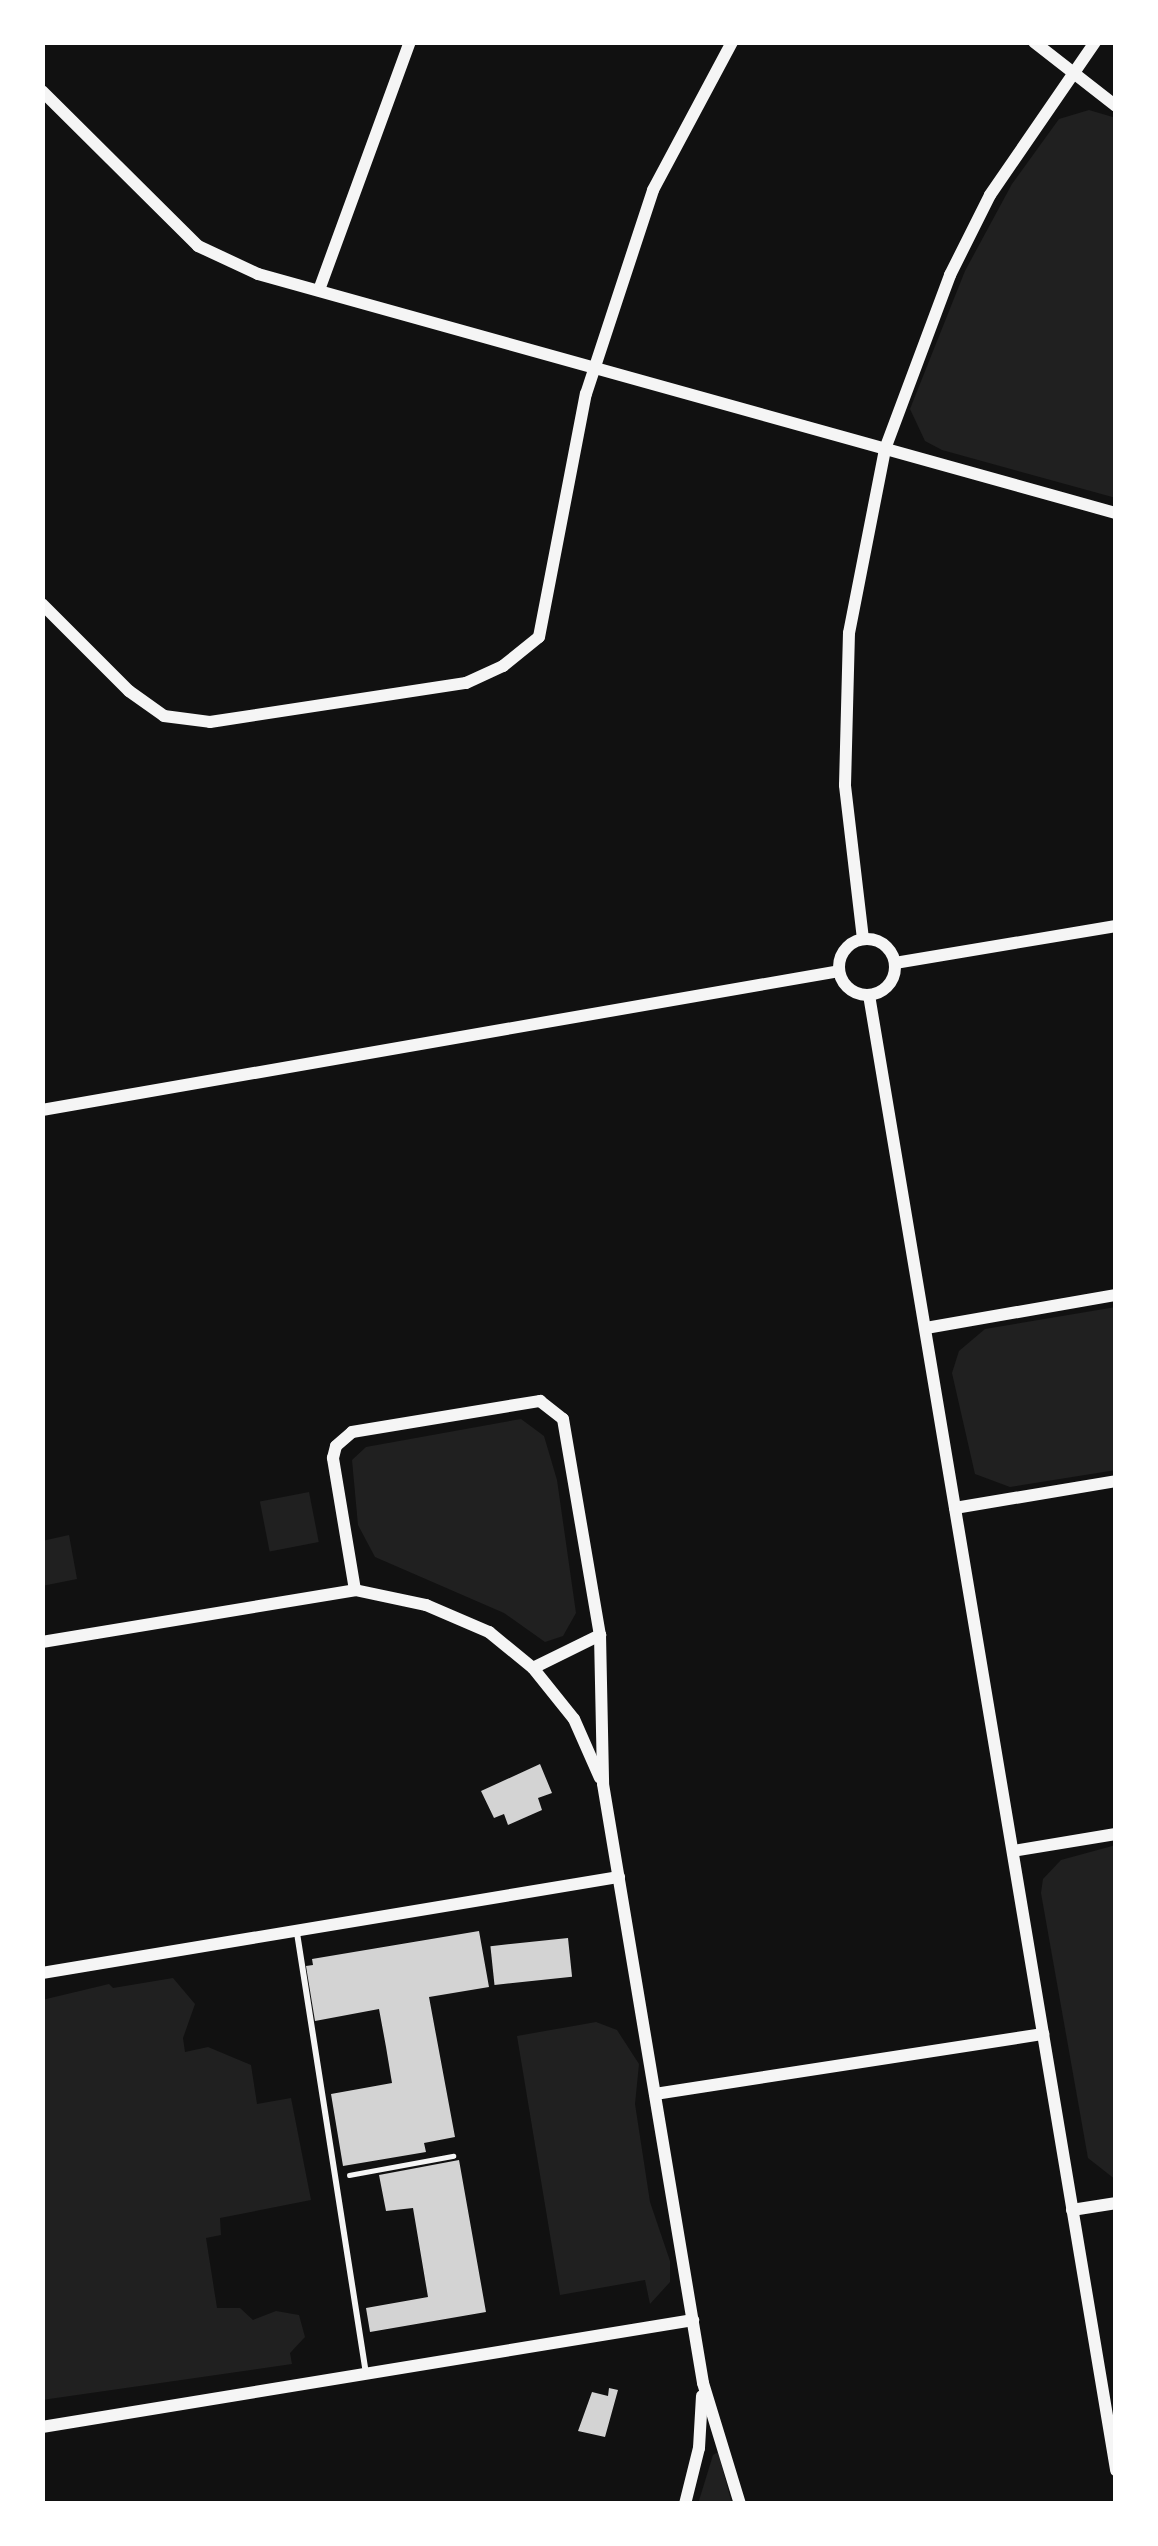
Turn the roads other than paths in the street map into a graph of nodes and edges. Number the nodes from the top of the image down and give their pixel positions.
1 (410, 42) edge
2 (732, 42) edge
3 (1034, 42) edge
4 (1095, 42) edge
5 (1071, 71) junction
6 (42, 91) edge
7 (1116, 106) edge
8 (319, 290) junction
9 (594, 368) junction
10 (885, 449) junction
11 (1116, 513) edge
12 (42, 604) edge
13 (1116, 926) edge
14 (863, 939) junction
15 (896, 962) junction
16 (839, 971) junction
17 (869, 995) junction
18 (42, 1110) edge
19 (1116, 1295) edge
20 (926, 1328) junction
21 (1116, 1481) edge
22 (956, 1508) junction
23 (355, 1590) junction
24 (600, 1635) junction
25 (42, 1642) edge
26 (532, 1668) junction
27 (603, 1784) junction
28 (1116, 1834) edge
29 (1013, 1851) junction
30 (619, 1877) junction
31 (296, 1930) junction
32 (42, 1973) edge
33 (1043, 2034) junction
34 (655, 2093) junction
35 (1116, 2203) edge
36 (1072, 2210) junction
37 (693, 2320) junction
38 (365, 2374) junction
39 (703, 2383) junction
40 (42, 2427) edge
41 (1116, 2470) edge
42 (685, 2504) edge
43 (740, 2504) edge

1 - 8 street
2 - 9 street
3 - 5 street
4 - 5 street
5 - 7 street
5 - 10 street
6 - 8 street
8 - 9 street
9 - 10 street
9 - 12 street
10 - 11 street
10 - 14 street
13 - 15 street
14 - 15 street
14 - 16 street
15 - 17 street
16 - 17 street
16 - 18 street
17 - 20 street
19 - 20 street
20 - 22 street
21 - 22 street
22 - 29 street
23 - 24 street
23 - 25 street
23 - 26 street
24 - 26 street
24 - 27 street
26 - 27 street
27 - 30 street
28 - 29 street
29 - 33 street
30 - 31 street
30 - 34 street
31 - 32 street
31 - 38 lane
33 - 34 street
33 - 36 street
34 - 37 street
35 - 36 street
36 - 41 street
37 - 38 street
37 - 39 street
38 - 40 street
39 - 42 street
39 - 43 street

